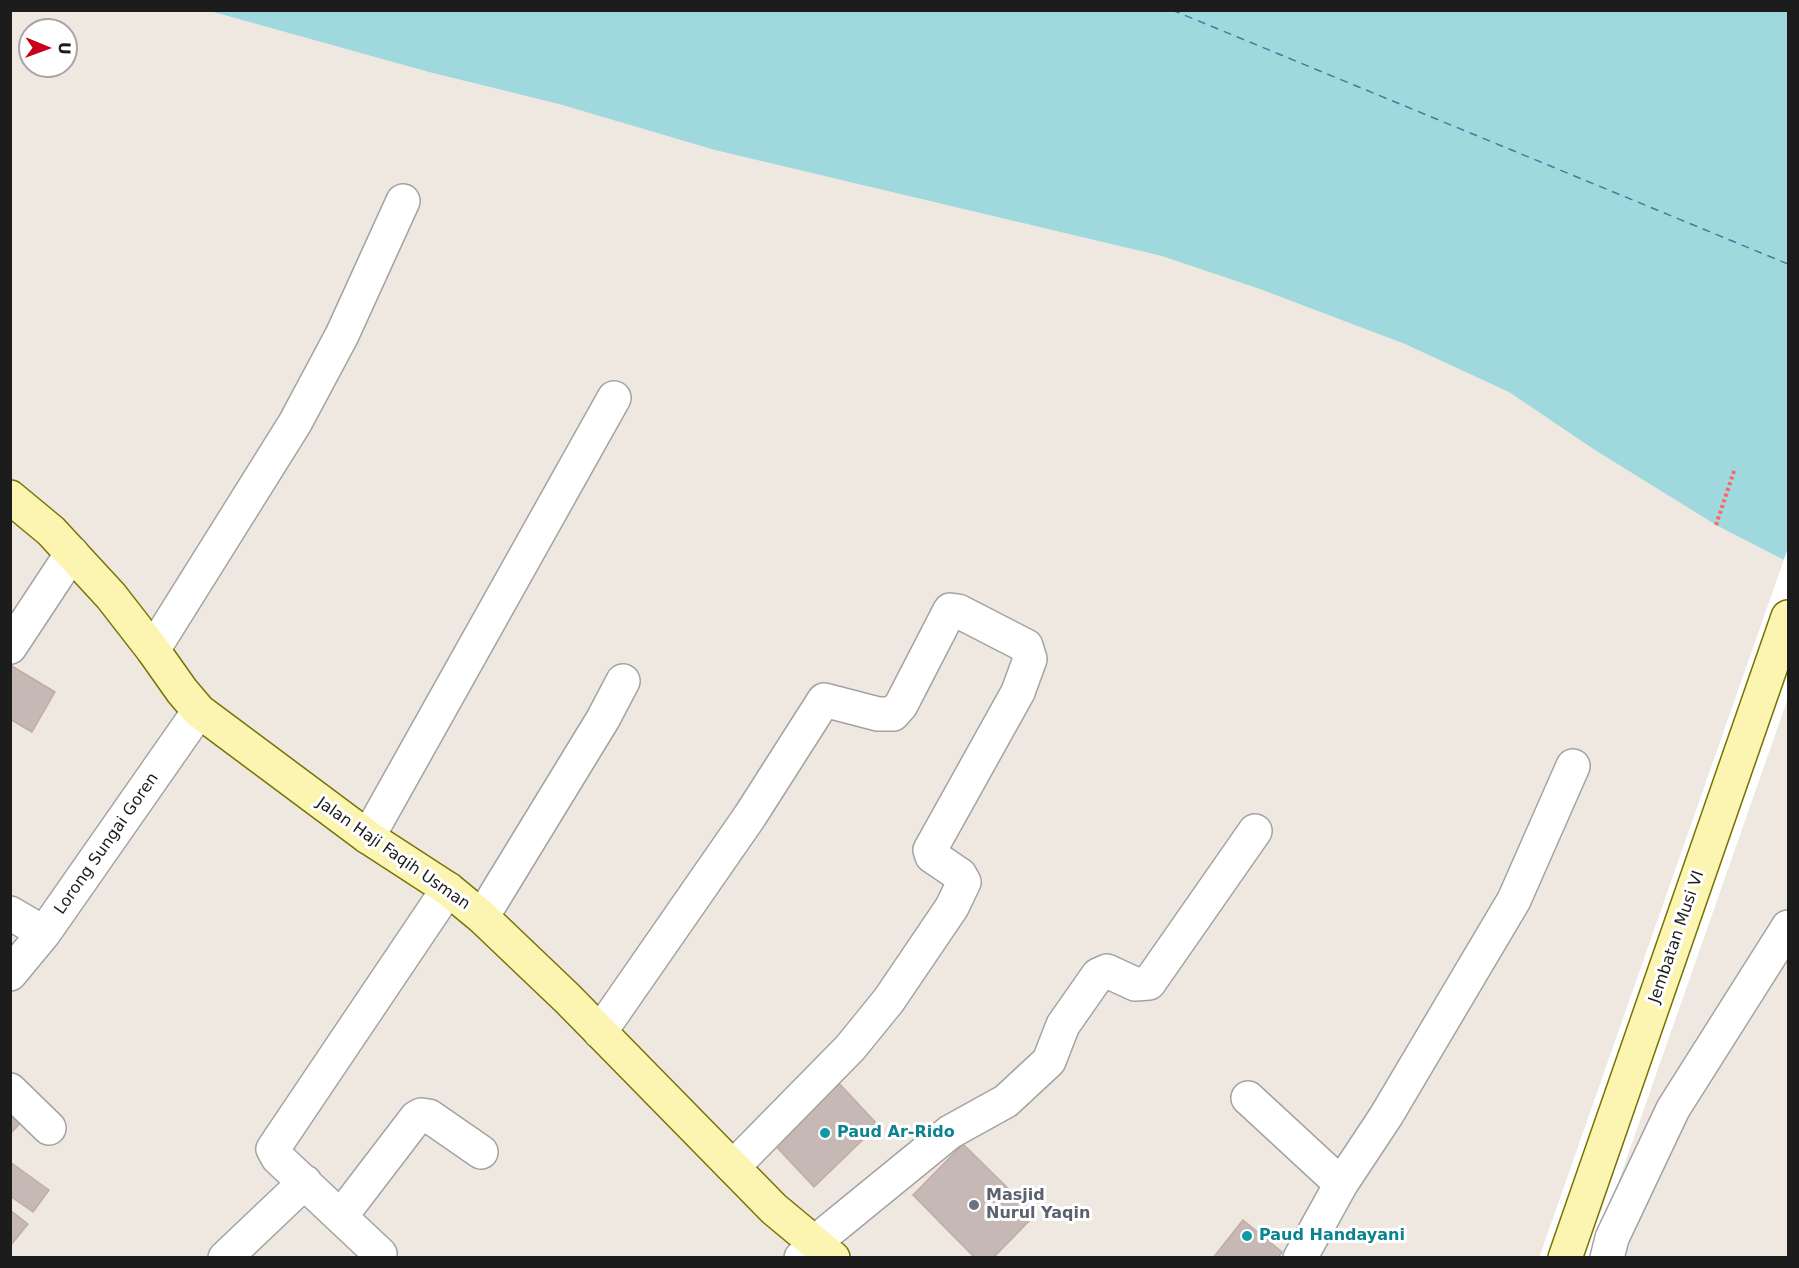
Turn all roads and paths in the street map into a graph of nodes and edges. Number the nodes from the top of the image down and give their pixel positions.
1 (403, 201) dead end
2 (614, 398) dead end
3 (1735, 468) dead end
4 (10, 496) edge
5 (1716, 525) dead end
6 (61, 542) junction
7 (1788, 617) edge
8 (10, 647) edge
9 (153, 650) junction
10 (623, 681) dead end
11 (199, 711) junction
12 (1573, 766) dead end
13 (1255, 831) dead end
14 (369, 838) junction
15 (436, 881) junction
16 (10, 913) edge
17 (482, 917) junction
18 (1788, 927) edge
19 (44, 933) junction
20 (10, 974) edge
21 (600, 1032) junction
22 (10, 1090) edge
23 (1248, 1098) dead end
24 (49, 1128) dead end
25 (482, 1152) dead end
26 (733, 1167) junction
27 (304, 1182) junction
28 (1341, 1184) junction
29 (341, 1216) junction
30 (816, 1253) edge
31 (380, 1254) dead end
32 (225, 1257) edge
33 (1299, 1257) edge
34 (1565, 1257) edge
35 (1607, 1257) edge

1 - 9 street
2 - 14 street
3 - 5 path
4 - 6 street, Jalan Haji Faqih Usman
6 - 8 street
6 - 9 street, Jalan Haji Faqih Usman
7 - 34 street, Jembatan Musi VI
9 - 11 street, Jalan Haji Faqih Usman
10 - 17 street
11 - 14 street, Jalan Haji Faqih Usman
11 - 19 street, Lorong Sungai Goren
12 - 28 street
13 - 30 street
14 - 15 street, Jalan Haji Faqih Usman
15 - 17 street, Jalan Haji Faqih Usman
15 - 27 street
16 - 19 street
17 - 21 street, Jalan Haji Faqih Usman
18 - 35 street
19 - 20 street, Lorong Sungai Goren
21 - 26 street, Jalan Haji Faqih Usman
21 - 26 street
22 - 24 street
23 - 28 street
25 - 29 street
26 - 30 street, Jalan Haji Faqih Usman
27 - 29 street
27 - 32 street
28 - 33 street
29 - 31 street

